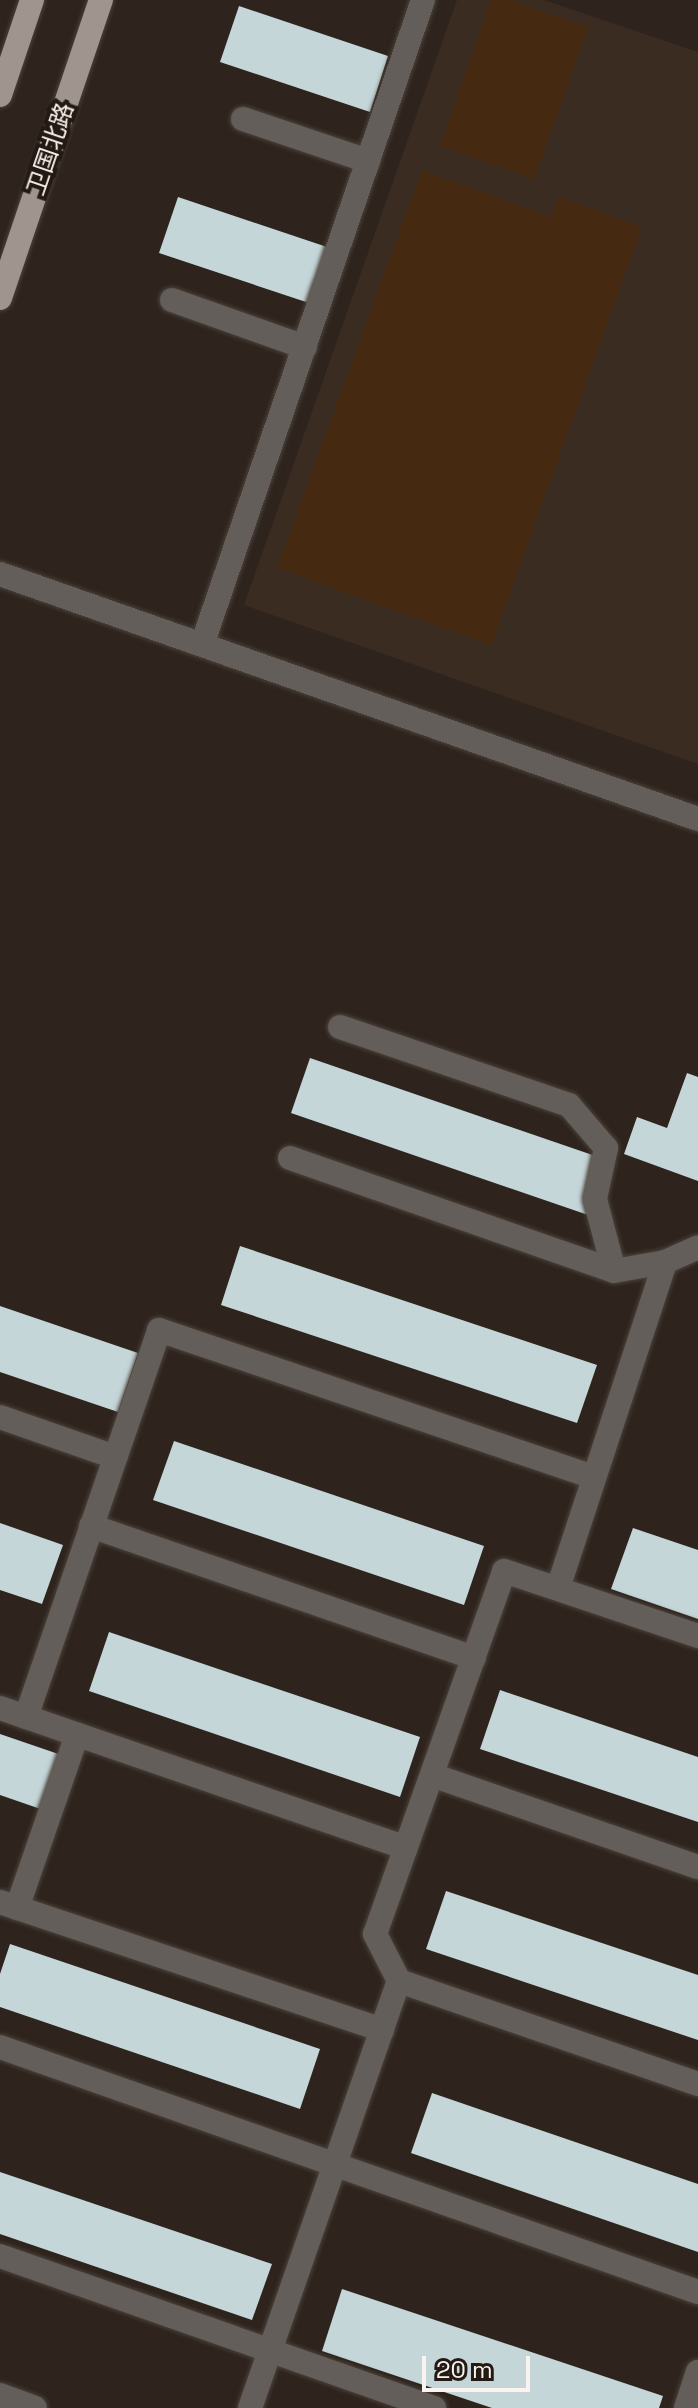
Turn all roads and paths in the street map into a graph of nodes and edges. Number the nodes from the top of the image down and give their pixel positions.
1 (32, 0) edge
2 (101, 0) edge
3 (423, 0) edge
4 (0, 95) edge
5 (243, 119) dead end
6 (368, 161) junction
7 (0, 298) edge
8 (172, 300) dead end
9 (305, 347) junction
10 (0, 574) edge
11 (202, 645) junction
12 (698, 819) edge
13 (340, 1027) dead end
14 (290, 1158) dead end
15 (698, 1247) edge
16 (665, 1262) junction
17 (614, 1271) junction
18 (0, 1417) edge
19 (115, 1457) junction
20 (593, 1477) junction
21 (91, 1526) junction
22 (558, 1588) junction
23 (698, 1636) edge
24 (474, 1658) junction
25 (0, 1708) edge
26 (26, 1717) junction
27 (77, 1735) junction
28 (432, 1775) junction
29 (406, 1848) junction
30 (698, 1867) edge
31 (8, 1905) edge
32 (399, 1981) junction
33 (382, 2030) junction
34 (0, 2047) edge
35 (698, 2084) edge
36 (336, 2164) junction
37 (0, 2256) edge
38 (698, 2292) edge
39 (271, 2350) junction
40 (698, 2372) edge
41 (0, 2395) edge
42 (35, 2408) edge
43 (250, 2408) edge
44 (434, 2408) edge
45 (686, 2408) edge

1 - 4 main road
2 - 7 main road, 卫国北路
3 - 6 street
5 - 6 street
6 - 9 street
8 - 9 street
9 - 11 street
10 - 11 street
11 - 12 street
13 - 17 street
14 - 17 street
15 - 16 street
16 - 17 street
16 - 20 street
18 - 19 street
19 - 20 street
19 - 21 street
20 - 22 street
21 - 24 street
21 - 26 street
22 - 23 street
22 - 24 street
24 - 28 street
25 - 26 street
26 - 27 street
27 - 29 street
27 - 31 street
28 - 29 street
28 - 30 street
29 - 32 street
31 - 33 street
32 - 33 street
32 - 35 street
33 - 36 street
34 - 36 street
36 - 38 street
36 - 39 street
37 - 39 street
39 - 43 street
39 - 44 street
40 - 45 street
41 - 42 street

